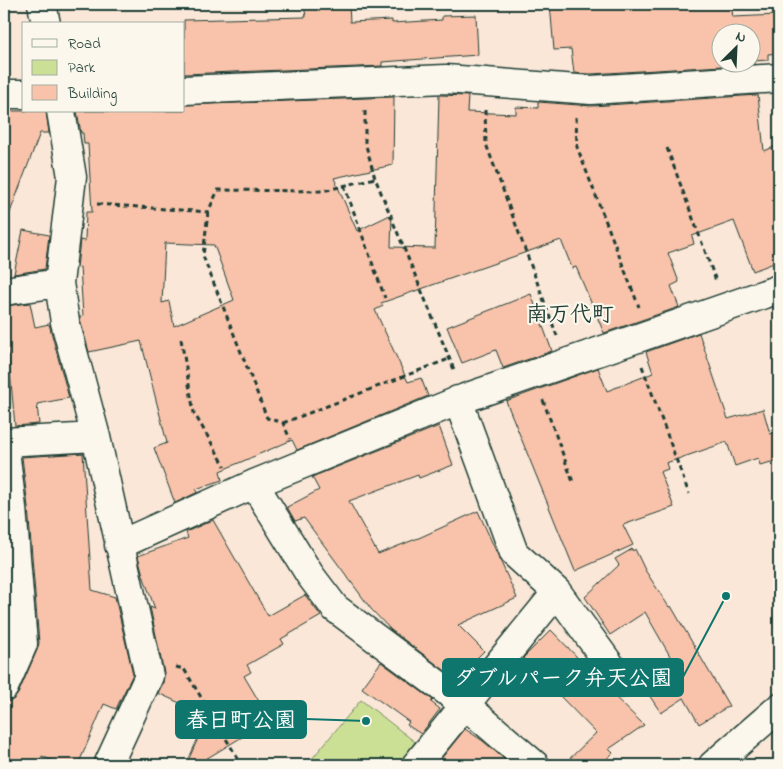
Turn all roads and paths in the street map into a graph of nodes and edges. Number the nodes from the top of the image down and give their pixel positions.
1 (42, 4) edge
2 (46, 22) edge
3 (779, 78) edge
4 (365, 82) junction
5 (485, 82) junction
6 (576, 89) junction
7 (185, 90) edge
8 (4, 94) edge
9 (22, 94) edge
10 (62, 112) edge
11 (667, 148) dead end
12 (375, 178) junction
13 (344, 185) junction
14 (69, 202) junction
15 (208, 212) junction
16 (59, 283) junction
17 (779, 289) edge
18 (4, 291) edge
19 (385, 298) dead end
20 (726, 307) junction
21 (641, 337) junction
22 (181, 339) dead end
23 (449, 359) junction
24 (566, 363) junction
25 (534, 374) junction
26 (462, 399) junction
27 (283, 423) junction
28 (96, 437) junction
29 (4, 442) edge
30 (301, 464) junction
31 (573, 482) dead end
32 (246, 487) junction
33 (689, 494) dead end
34 (119, 546) junction
35 (557, 592) junction
36 (146, 660) junction
37 (623, 683) dead end
38 (4, 687) edge
39 (464, 704) junction
40 (779, 708) edge
41 (108, 765) edge
42 (244, 765) edge
43 (416, 765) edge
44 (535, 765) edge
45 (713, 765) edge

1 - 2 street
3 - 6 street
4 - 5 street
4 - 7 street
4 - 12 path
5 - 6 street
5 - 24 path
6 - 21 path
8 - 9 street
10 - 14 street
11 - 20 path
12 - 13 path
12 - 23 path
13 - 15 path
13 - 19 path
14 - 15 path
14 - 16 street
15 - 27 path
16 - 18 street
16 - 28 street
17 - 20 street
20 - 21 street
21 - 24 street
21 - 33 path
22 - 32 path
23 - 26 path
23 - 27 path
24 - 25 street
25 - 26 street
25 - 31 path
26 - 30 street
26 - 35 street
27 - 30 path
28 - 29 street
28 - 34 street
29 - 38 street
30 - 32 street
32 - 34 street
32 - 39 street
34 - 36 street
35 - 37 street
35 - 39 street
36 - 41 street
36 - 42 path
39 - 43 street
39 - 44 street
40 - 45 street

